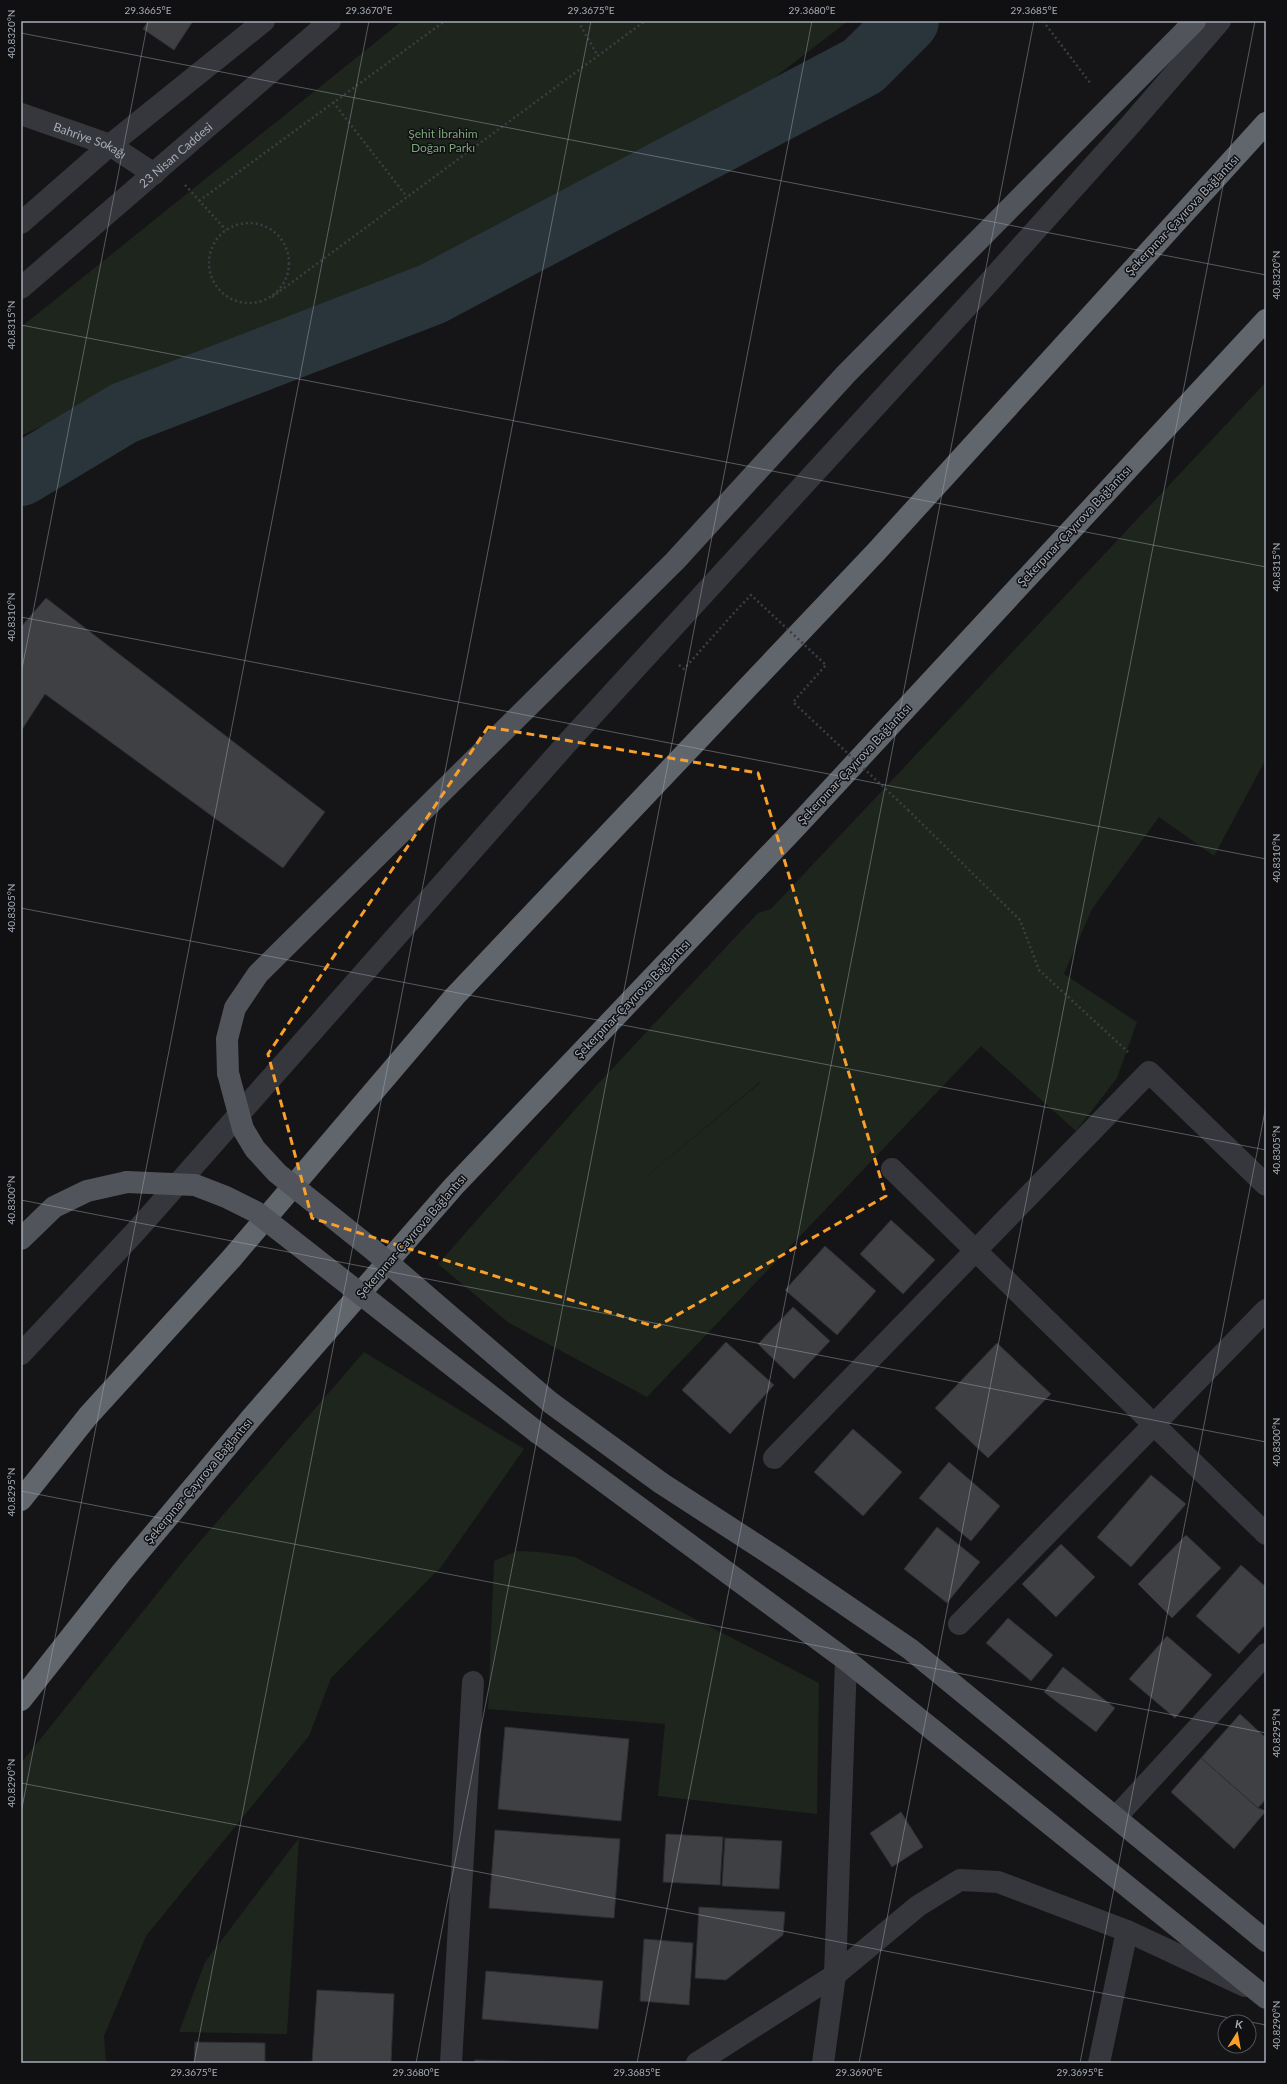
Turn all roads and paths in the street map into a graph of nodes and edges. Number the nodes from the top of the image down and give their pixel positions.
1 (264, 21) edge
2 (330, 21) edge
3 (445, 21) edge
4 (578, 21) edge
5 (646, 21) edge
6 (1043, 21) edge
7 (1195, 21) edge
8 (1220, 21) edge
9 (598, 56) junction
10 (1093, 86) dead end
11 (333, 102) junction
12 (21, 114) edge
13 (1266, 123) edge
14 (110, 145) junction
15 (160, 169) junction
16 (406, 197) junction
17 (199, 201) junction
18 (21, 222) edge
19 (226, 230) junction
20 (21, 288) edge
21 (272, 297) junction
22 (1266, 320) edge
23 (684, 669) dead end
24 (1150, 1072) junction
25 (892, 1169) dead end
26 (1266, 1185) edge
27 (21, 1239) edge
28 (976, 1251) junction
29 (1266, 1310) edge
30 (21, 1354) edge
31 (1154, 1425) junction
32 (774, 1458) dead end
33 (21, 1500) edge
34 (1266, 1534) edge
35 (959, 1624) dead end
36 (1266, 1654) edge
37 (846, 1660) junction
38 (473, 1682) dead end
39 (21, 1700) edge
40 (1116, 1818) junction
41 (1127, 1931) junction
42 (1266, 1940) edge
43 (835, 1975) junction
44 (1264, 1996) edge
45 (452, 2063) edge
46 (697, 2063) edge
47 (823, 2063) edge
48 (1099, 2063) edge

1 - 14 street
2 - 15 street, 23 Nisan Caddesi
3 - 11 path
4 - 9 path
5 - 9 path
6 - 10 path
7 - 40 main road, bridge
8 - 30 street
9 - 16 path
11 - 16 path
11 - 17 path
12 - 14 street, Bahriye Sokağı
13 - 33 highway, Şekerpınar-Çayırova Bağlantısı
14 - 15 street, Bahriye Sokağı
14 - 18 street
15 - 17 path
15 - 20 street, 23 Nisan Caddesi
16 - 21 path
17 - 19 path
19 - 21 path
19 - 21 path
22 - 39 highway, Şekerpınar-Çayırova Bağlantısı
23 - 24 path, bridge
24 - 26 street
24 - 28 street
25 - 28 street
27 - 37 main road, bridge
28 - 31 street
28 - 32 street
29 - 31 street
31 - 34 street
31 - 35 street
36 - 40 street
37 - 43 street
37 - 44 main road
38 - 45 street
40 - 42 main road
41 - 43 street
41 - 44 street
41 - 48 street
43 - 46 street
43 - 47 street

